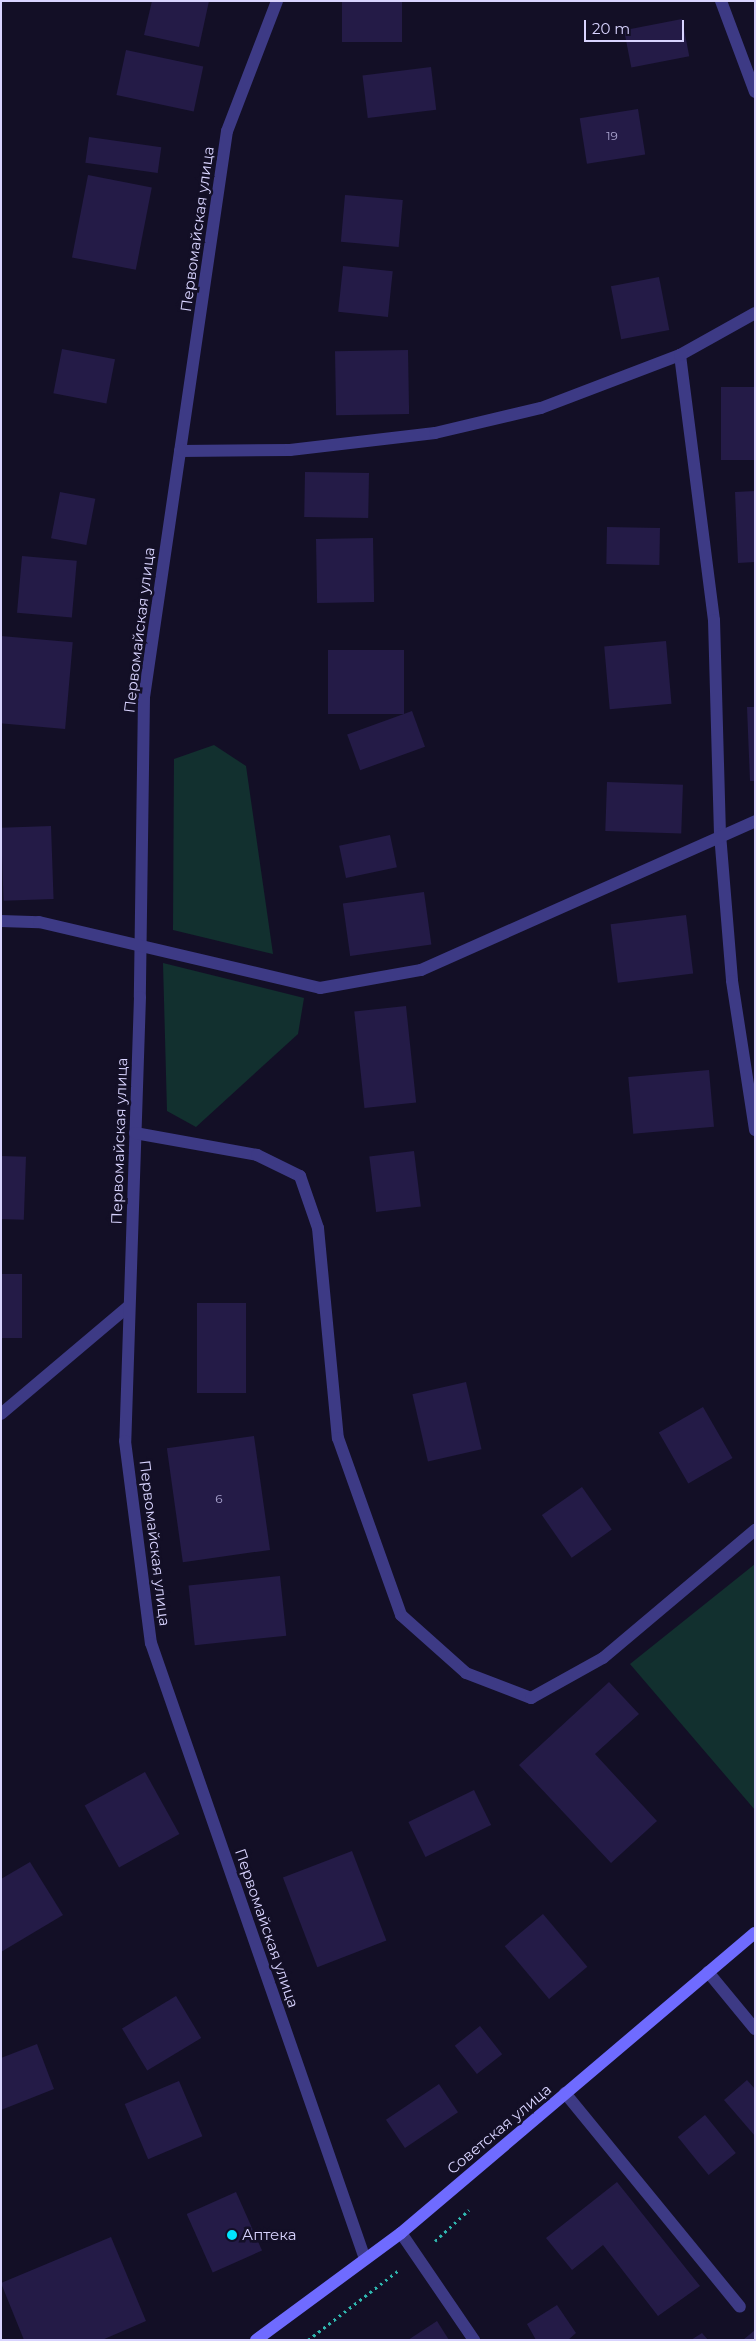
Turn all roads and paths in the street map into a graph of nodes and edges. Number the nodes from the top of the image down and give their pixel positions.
1 (277, 1) edge
2 (721, 1) edge
3 (755, 92) edge
4 (755, 313) edge
5 (680, 355) junction
6 (180, 451) junction
7 (755, 821) edge
8 (720, 834) junction
9 (1, 921) edge
10 (141, 945) junction
11 (755, 1130) edge
12 (135, 1133) junction
13 (130, 1306) junction
14 (1, 1414) edge
15 (755, 1530) edge
16 (755, 1933) edge
17 (708, 1972) junction
18 (755, 2029) edge
19 (565, 2094) junction
20 (401, 2233) junction
21 (365, 2259) junction
22 (740, 2307) dead end
23 (256, 2340) edge
24 (474, 2340) edge

1 - 6 street, Первомайская улица
2 - 3 street
4 - 5 street
5 - 6 street
5 - 8 street
6 - 10 street, Первомайская улица
7 - 8 street
8 - 10 street
8 - 11 street
9 - 10 street
10 - 12 street, Первомайская улица
12 - 13 street, Первомайская улица
12 - 15 street
13 - 14 street
13 - 21 street, Первомайская улица
16 - 17 main road, Советская улица
17 - 18 street
17 - 19 main road, Советская улица
19 - 20 main road, Советская улица
19 - 22 street
20 - 21 main road, Советская улица
20 - 24 street
21 - 23 main road, Советская улица

